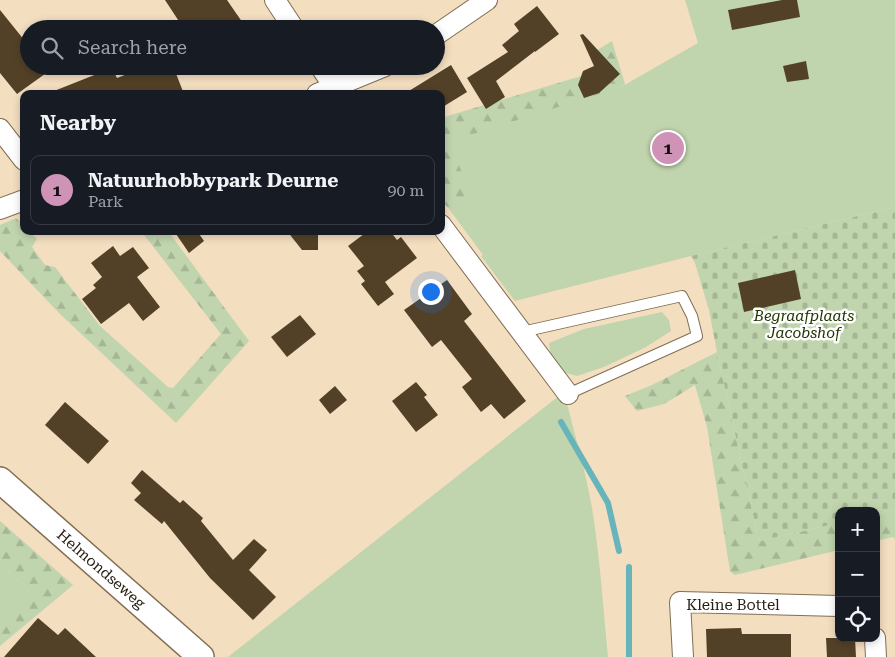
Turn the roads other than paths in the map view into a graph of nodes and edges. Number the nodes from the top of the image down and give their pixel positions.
1 (275, 0) edge
2 (487, 0) edge
3 (288, 20) edge
4 (445, 29) edge
5 (323, 75) edge
6 (366, 75) edge
7 (329, 90) edge
8 (334, 90) edge
9 (0, 129) edge
10 (20, 155) edge
11 (20, 202) edge
12 (0, 209) edge
13 (445, 230) edge
14 (522, 332) junction
15 (568, 394) joint
16 (0, 480) edge
17 (835, 606) edge
18 (875, 642) edge
19 (202, 657) edge
20 (682, 657) edge
21 (876, 657) edge

1 - 3 street
2 - 4 street
5 - 7 street
6 - 8 street
9 - 10 street
11 - 12 street
13 - 14 street
14 - 15 street
14 - 15 lane
16 - 19 street, Helmondseweg
17 - 20 street, Kleine Bottel
18 - 21 street

